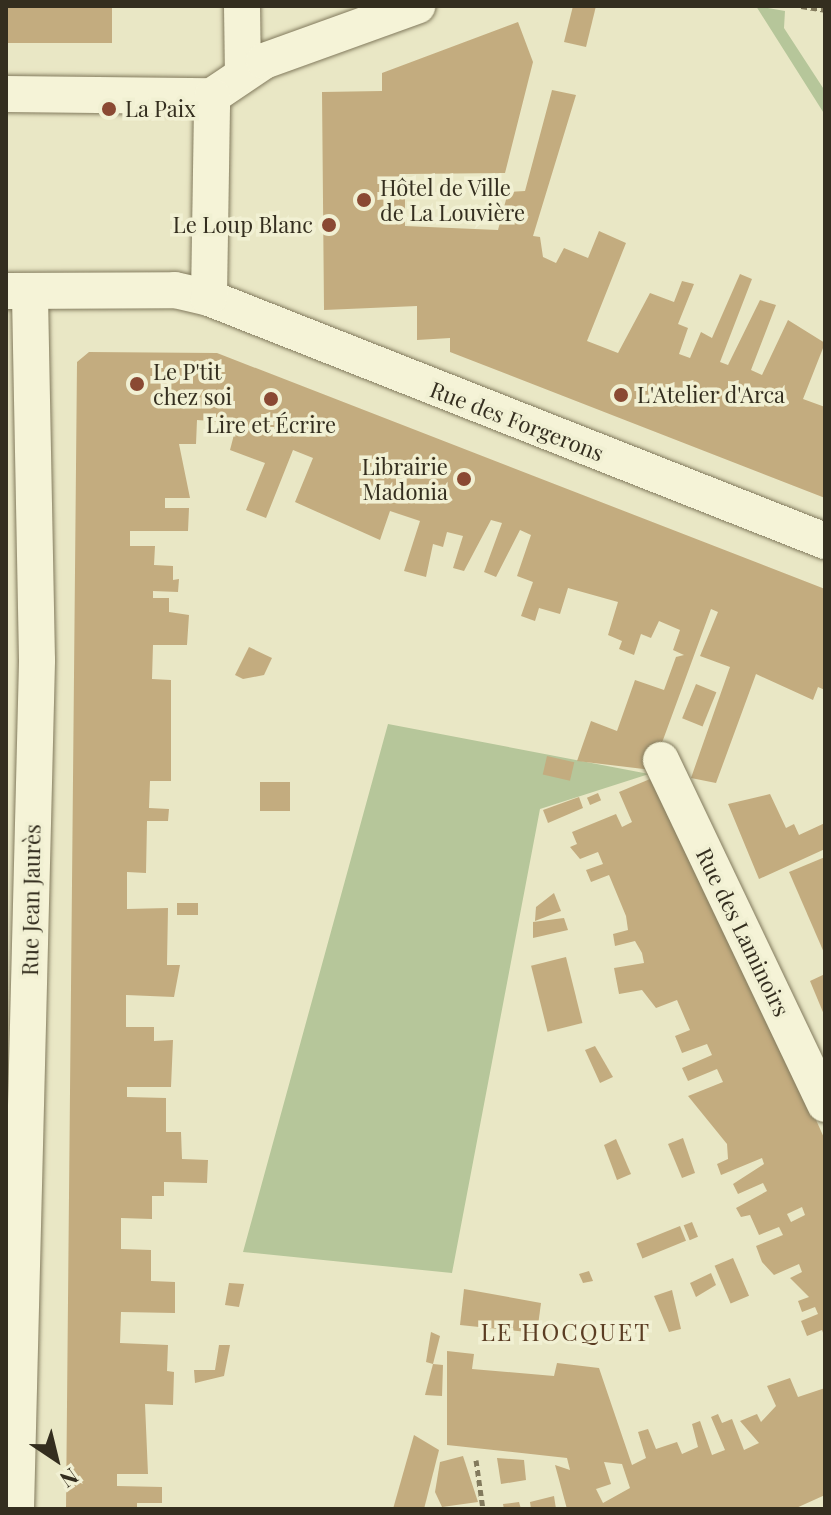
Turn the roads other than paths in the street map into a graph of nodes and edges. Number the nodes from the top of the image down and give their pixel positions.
1 (242, 6) edge
2 (417, 6) edge
3 (243, 74) junction
4 (6, 94) edge
5 (212, 96) junction
6 (18, 291) edge
7 (209, 298) junction
8 (825, 541) edge
9 (661, 760) dead end
10 (825, 1104) edge
11 (16, 1509) edge

1 - 3 street
2 - 3 street
3 - 5 street
4 - 5 street
5 - 7 street
6 - 7 street, Rue des Forgerons
6 - 11 street, Rue Jean Jaurès
7 - 8 street, Rue des Forgerons
9 - 10 street, Rue des Laminoirs

